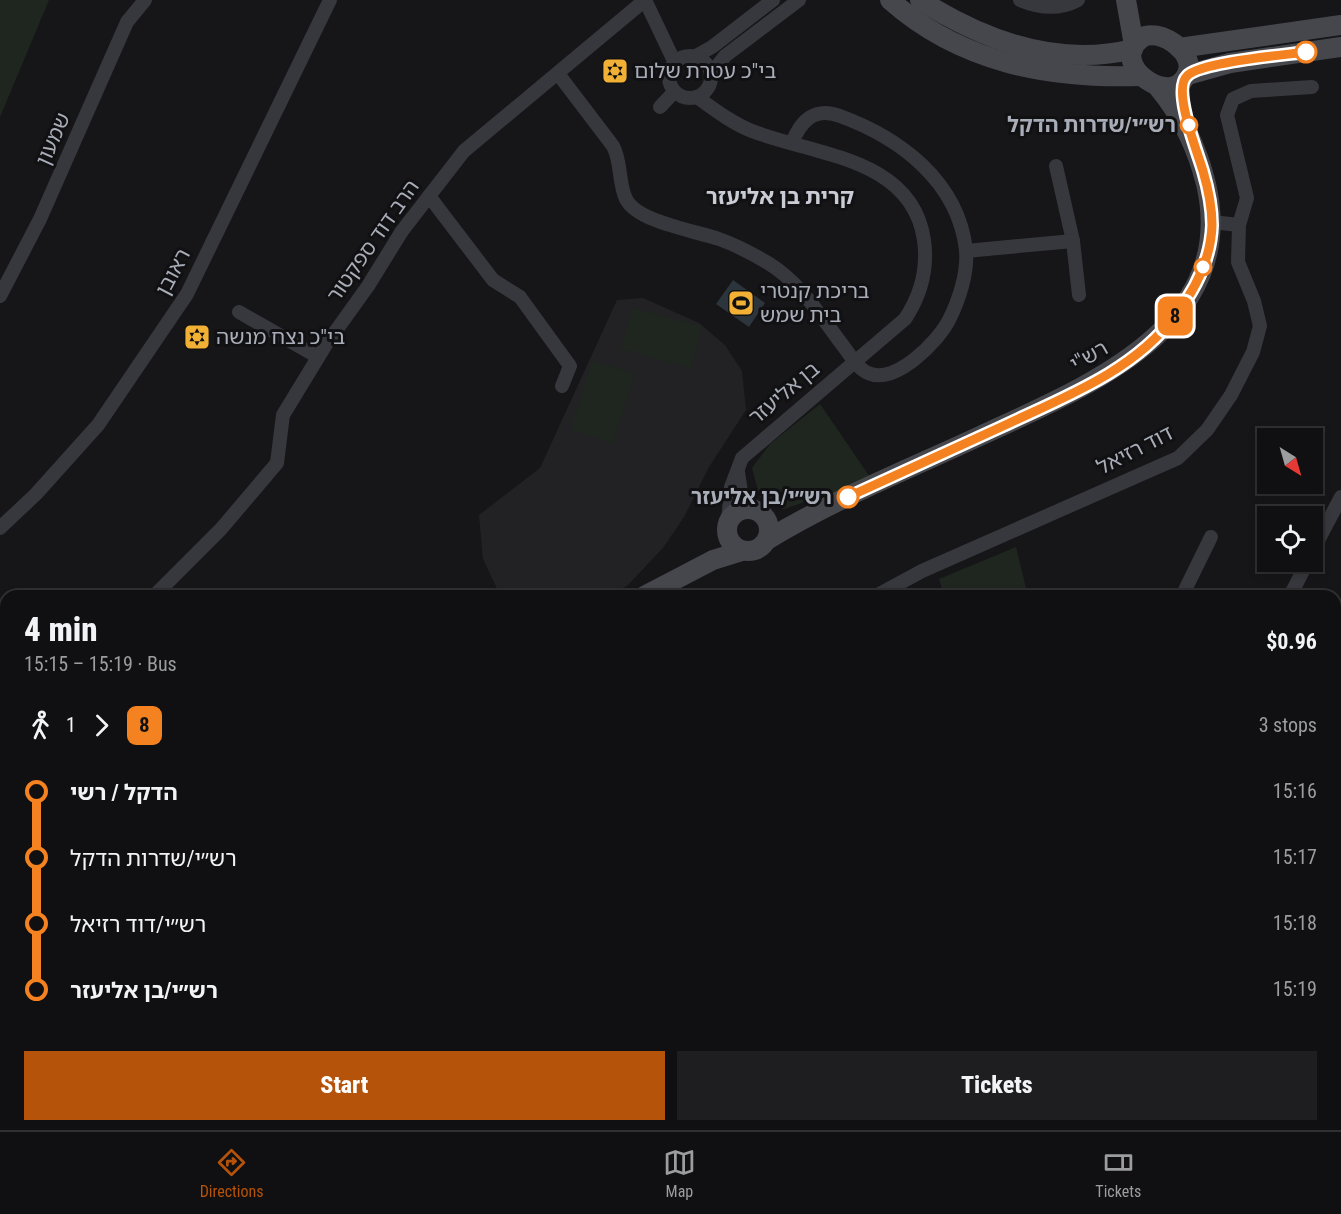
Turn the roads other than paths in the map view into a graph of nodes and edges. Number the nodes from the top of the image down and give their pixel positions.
1 (145, 0) edge
2 (330, 0) edge
3 (645, 0) edge
4 (773, 0) edge
5 (799, 0) edge
6 (890, 0) edge
7 (920, 0) edge
8 (1020, 0) edge
9 (1078, 0) edge
10 (1126, 0) edge
11 (1132, 0) edge
12 (1341, 25) edge
13 (1155, 35) junction
14 (1133, 47) junction
15 (1341, 47) edge
16 (1179, 48) junction
17 (694, 57) junction
18 (675, 63) junction
19 (711, 74) junction
20 (559, 75) junction
21 (1141, 76) junction
22 (1185, 78) junction
23 (1158, 87) junction
24 (1312, 87) dead end
25 (674, 92) junction
26 (697, 97) junction
27 (660, 107) dead end
28 (792, 143) junction
29 (1193, 143) junction
30 (1056, 166) dead end
31 (429, 196) junction
32 (1212, 222) junction
33 (1239, 225) junction
34 (1073, 241) junction
35 (966, 251) junction
36 (1079, 295) dead end
37 (0, 296) edge
38 (239, 312) dead end
39 (318, 357) junction
40 (854, 361) junction
41 (562, 386) dead end
42 (742, 458) junction
43 (848, 497) junction
44 (1341, 497) edge
45 (761, 514) junction
46 (727, 526) junction
47 (0, 528) edge
48 (1323, 531) edge
49 (1211, 537) dead end
50 (767, 540) junction
51 (742, 551) junction
52 (1302, 572) edge
53 (677, 577) junction
54 (159, 590) edge
55 (654, 590) edge
56 (887, 590) edge
57 (1185, 590) edge
58 (1293, 590) edge

1 - 37 street, שמעון
2 - 47 street, ראובן
3 - 18 street
3 - 20 street, הרב דוד ספקטור
4 - 17 street
5 - 19 street
6 - 21 street
7 - 14 street
8 - 9 street
10 - 14 street
11 - 13 street
12 - 16 street
13 - 14 street
13 - 16 street
14 - 21 street
15 - 22 street
16 - 22 street
17 - 18 street
17 - 19 street
18 - 25 street
19 - 26 street
20 - 31 street, הרב דוד ספקטור
20 - 40 street
21 - 23 street
22 - 23 street
22 - 29 street, רש"י
23 - 29 street, רש"י
24 - 33 street, דוד רזיאל
25 - 26 street
25 - 27 street
26 - 28 street, בן אליעזר
28 - 35 street
28 - 40 street, בן אליעזר
29 - 32 street, רש"י
30 - 34 street
31 - 39 street, הרב דוד ספקטור
31 - 41 street
32 - 33 street
32 - 43 street, רש"י
33 - 56 street, דוד רזיאל
34 - 35 street
34 - 36 street
35 - 40 street
38 - 39 street
39 - 54 street, הרב דוד ספקטור
40 - 42 street, בן אליעזר
42 - 45 street
42 - 46 street, בן אליעזר
43 - 45 street, רש"י
43 - 50 street, רש"י
44 - 48 street
45 - 46 street
45 - 50 street
46 - 51 street
46 - 53 street
49 - 57 street
50 - 51 street
51 - 53 street
52 - 58 street
53 - 55 street

